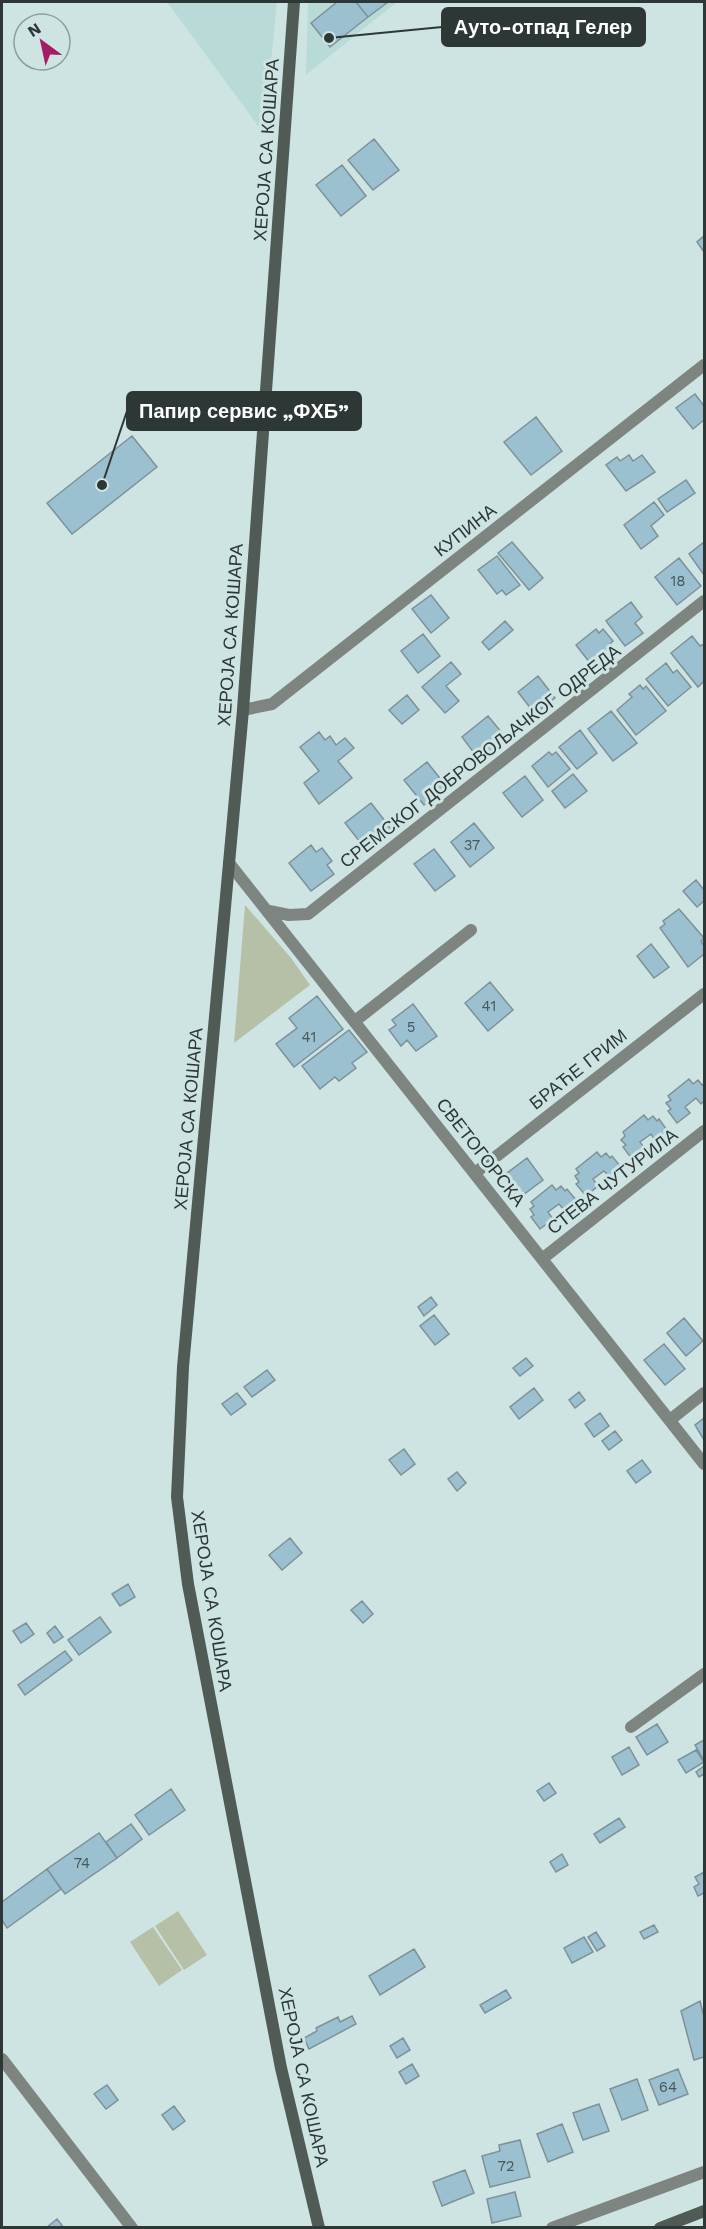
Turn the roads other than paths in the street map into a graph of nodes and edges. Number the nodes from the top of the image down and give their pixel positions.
1 (294, 2) edge
2 (705, 365) edge
3 (705, 601) edge
4 (243, 710) junction
5 (229, 863) junction
6 (269, 911) junction
7 (471, 930) dead end
8 (705, 994) edge
9 (355, 1022) junction
10 (705, 1131) edge
11 (475, 1173) junction
12 (542, 1259) junction
13 (705, 1393) edge
14 (670, 1420) junction
15 (705, 1464) edge
16 (705, 1674) edge
17 (631, 1727) dead end
18 (2, 2059) edge
19 (705, 2172) edge
20 (705, 2211) edge
21 (132, 2228) edge
22 (319, 2228) edge
23 (552, 2228) edge
24 (660, 2228) edge

1 - 4 street, ХЕРОЈА СА КОШАРА
2 - 4 street, КУПИНА
3 - 6 street, СРЕМСКОГ ДОБРОВОЉАЧКОГ ОДРЕДА
4 - 5 street, ХЕРОЈА СА КОШАРА
5 - 6 street, СВЕТОГОРСКА
5 - 22 street, ХЕРОЈА СА КОШАРА
6 - 9 street, СВЕТОГОРСКА
7 - 9 street
8 - 11 street, БРАЋЕ ГРИМ
9 - 11 street, СВЕТОГОРСКА
10 - 12 street, СТЕВА ЧУТУРИЛА
11 - 12 street, СВЕТОГОРСКА
12 - 14 street, СВЕТОГОРСКА
13 - 14 street
14 - 15 street, СВЕТОГОРСКА
16 - 17 street
18 - 21 street
19 - 23 street
20 - 24 street

